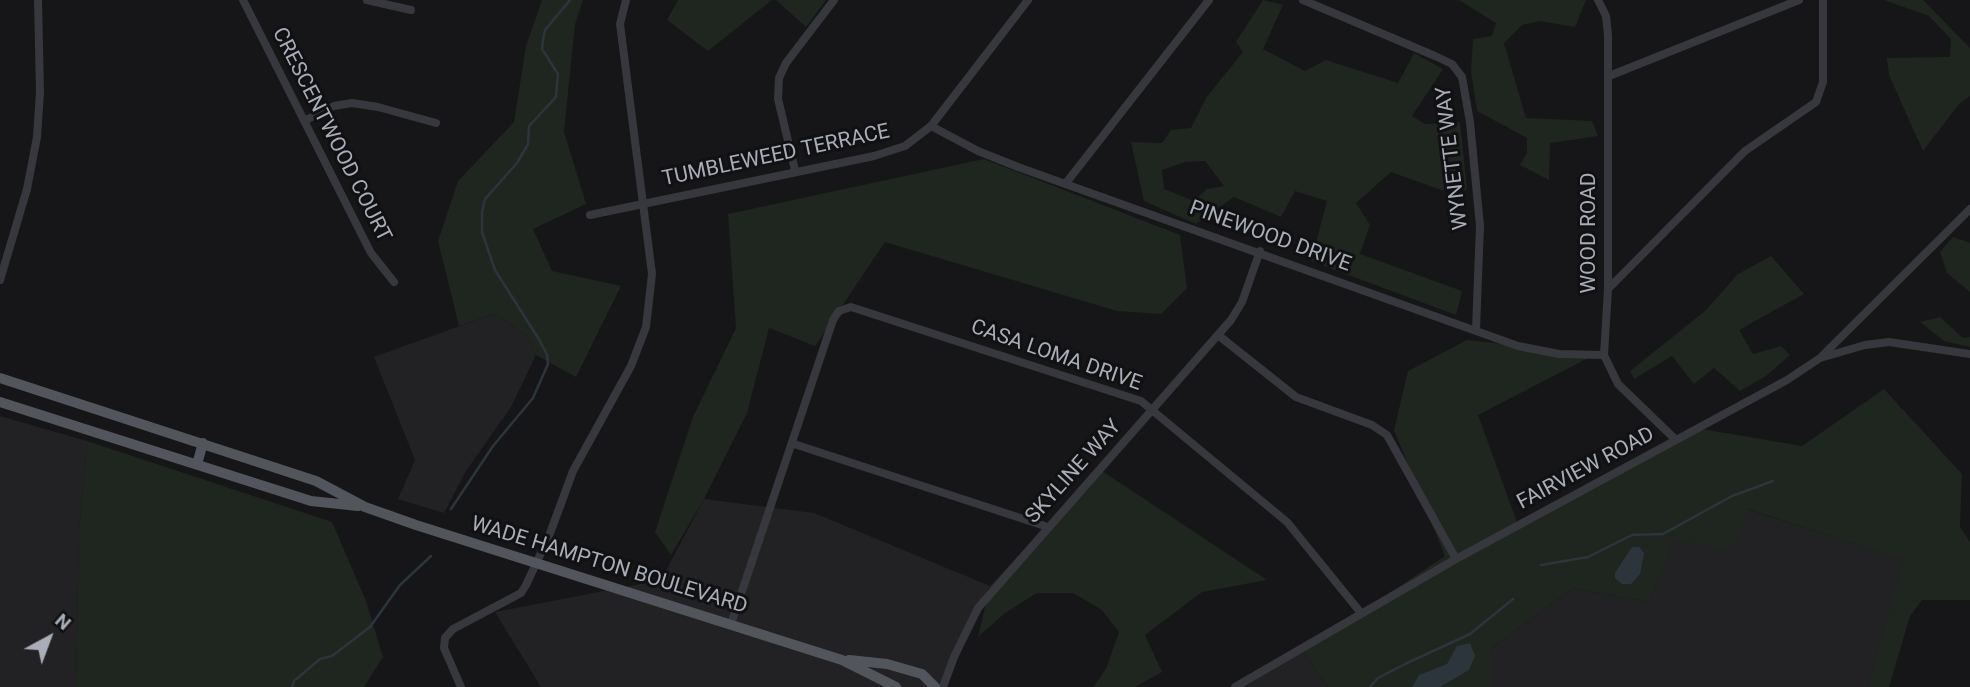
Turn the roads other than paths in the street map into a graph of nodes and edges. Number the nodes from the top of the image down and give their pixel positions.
1 (38, 0) edge
2 (243, 0) edge
3 (367, 0) edge
4 (626, 0) edge
5 (834, 0) edge
6 (1028, 0) edge
7 (1209, 0) edge
8 (1303, 0) edge
9 (1598, 0) edge
10 (1799, 0) edge
11 (1823, 0) edge
12 (411, 10) dead end
13 (1609, 76) junction
14 (304, 121) junction
15 (436, 123) dead end
16 (931, 126) junction
17 (795, 170) junction
18 (1066, 183) junction
19 (643, 203) junction
20 (1970, 209) edge
21 (590, 215) dead end
22 (1260, 251) junction
23 (0, 280) edge
24 (394, 282) dead end
25 (1608, 289) junction
26 (1476, 329) junction
27 (1218, 335) junction
28 (1970, 354) edge
29 (1604, 355) junction
30 (1820, 358) junction
31 (0, 378) edge
32 (0, 402) edge
33 (1151, 411) junction
34 (1676, 440) junction
35 (203, 443) junction
36 (794, 444) junction
37 (197, 464) junction
38 (366, 507) junction
39 (1048, 527) junction
40 (1456, 559) junction
41 (538, 564) junction
42 (1361, 613) junction
43 (731, 624) junction
44 (842, 660) junction
45 (461, 687) edge
46 (896, 687) edge
47 (935, 687) edge
48 (943, 687) edge
49 (1235, 687) edge

1 - 23 street
2 - 14 street, CRESCENTWOOD COURT
3 - 12 street
4 - 19 street
5 - 17 street
6 - 16 street, TUMBLEWEED TERRACE
7 - 18 street
8 - 26 street, WYNETTE WAY
9 - 13 street, WOOD ROAD
10 - 13 street
11 - 25 street
13 - 25 street, WOOD ROAD
14 - 15 street
14 - 24 street, CRESCENTWOOD COURT
16 - 17 street, TUMBLEWEED TERRACE
16 - 18 street, PINEWOOD DRIVE
17 - 19 street, TUMBLEWEED TERRACE
18 - 22 street, PINEWOOD DRIVE
19 - 21 street, TUMBLEWEED TERRACE
19 - 41 street
20 - 30 street
22 - 26 street, PINEWOOD DRIVE
22 - 27 street, SKYLINE WAY
25 - 29 street, WOOD ROAD
26 - 29 street, PINEWOOD DRIVE
27 - 33 street, SKYLINE WAY
27 - 40 street
28 - 30 street, FAIRVIEW ROAD
29 - 34 street
30 - 34 street, FAIRVIEW ROAD
31 - 35 main road, WADE HAMPTON BOULEVARD
32 - 37 main road, WADE HAMPTON BOULEVARD
33 - 36 street, CASA LOMA DRIVE
33 - 39 street, SKYLINE WAY
33 - 42 street, CASA LOMA DRIVE
34 - 40 street, FAIRVIEW ROAD
35 - 37 main road
35 - 38 main road, WADE HAMPTON BOULEVARD
36 - 39 street
36 - 43 street
37 - 38 main road, WADE HAMPTON BOULEVARD
38 - 41 main road, WADE HAMPTON BOULEVARD
39 - 48 street, SKYLINE WAY
40 - 42 street, FAIRVIEW ROAD
41 - 43 main road, WADE HAMPTON BOULEVARD
41 - 45 street
42 - 49 street, FAIRVIEW ROAD
43 - 44 main road, WADE HAMPTON BOULEVARD
44 - 46 main road, WADE HAMPTON BOULEVARD
44 - 47 main road, WADE HAMPTON BOULEVARD

